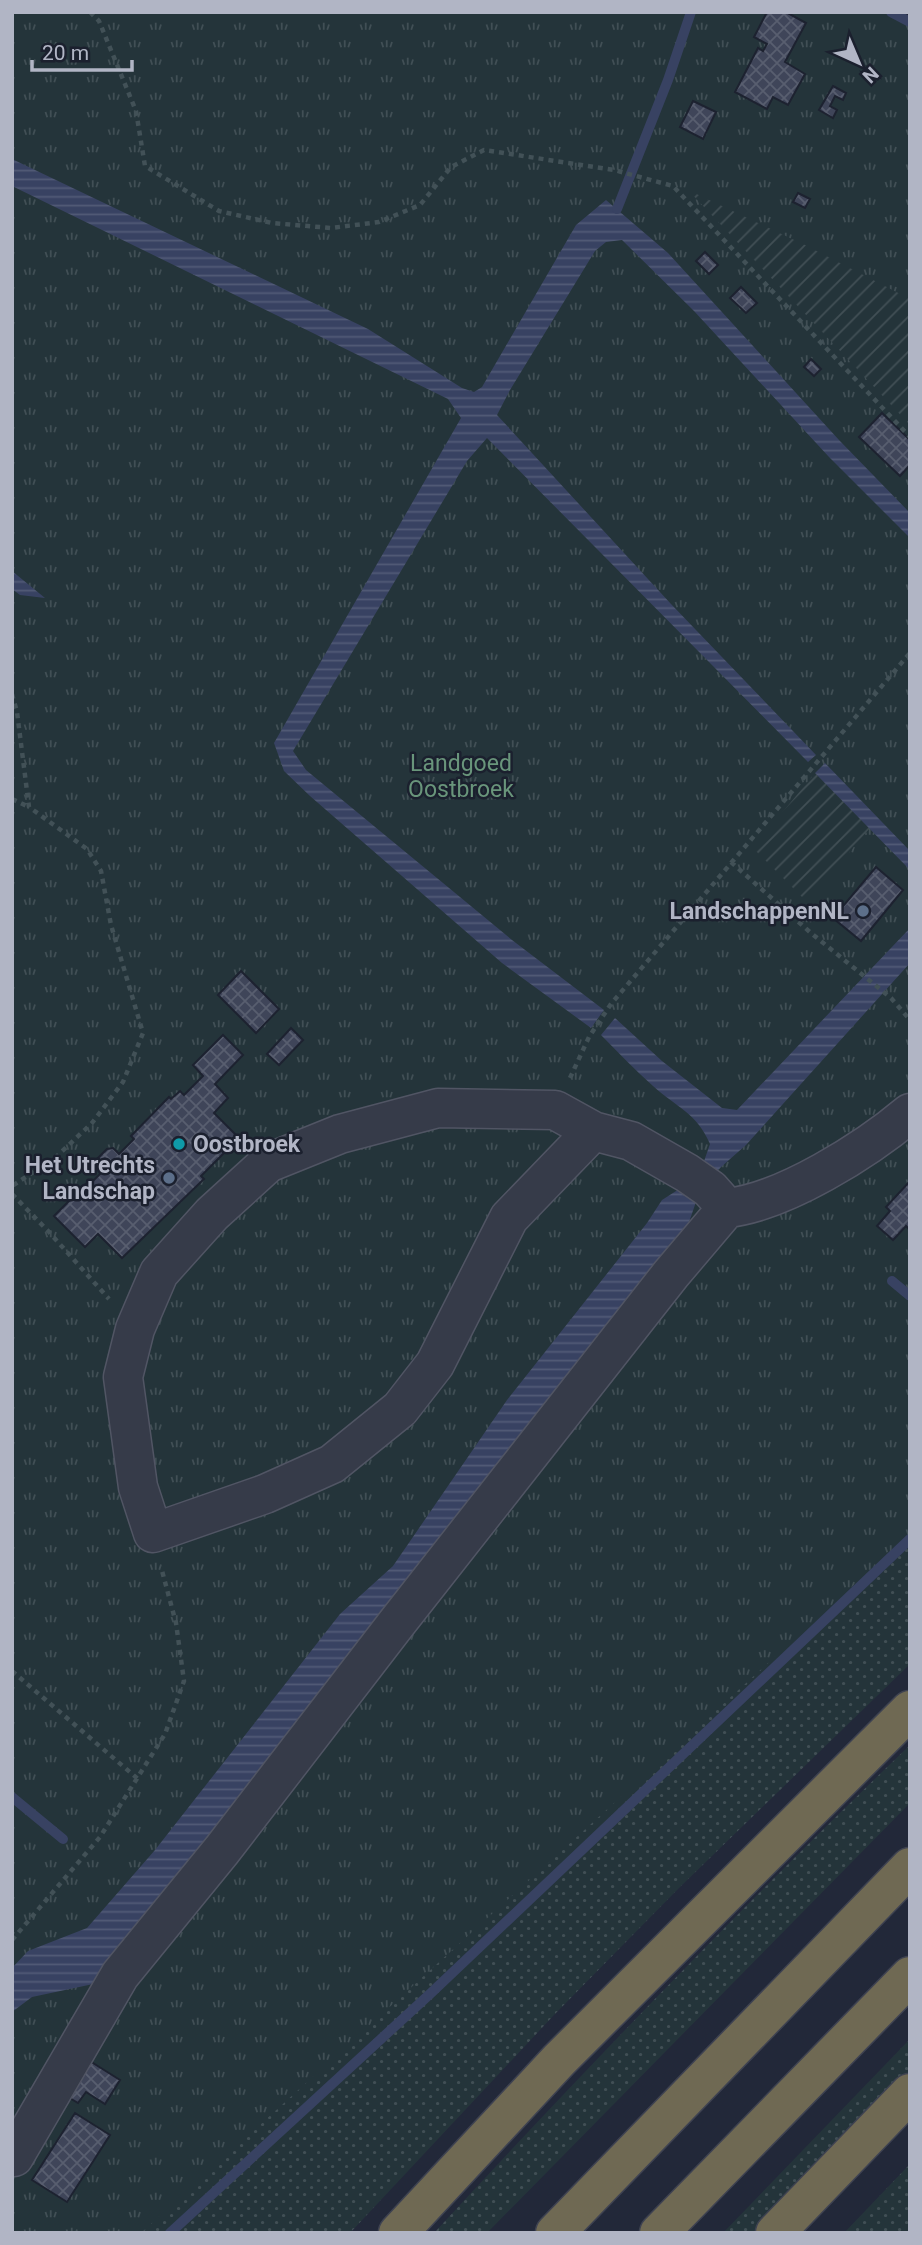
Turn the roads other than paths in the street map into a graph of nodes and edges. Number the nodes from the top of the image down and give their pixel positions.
1 (910, 1112) edge
2 (593, 1131) junction
3 (708, 1190) junction
4 (910, 1710) edge
5 (910, 1867) edge
6 (910, 1976) edge
7 (910, 2093) edge
8 (14, 2157) edge
9 (398, 2233) edge
10 (555, 2233) edge
11 (659, 2233) edge
12 (775, 2233) edge

1 - 3 lane
2 - 2 lane
2 - 3 lane
3 - 8 lane
4 - 9 highway
5 - 10 highway
6 - 11 highway
7 - 12 highway

